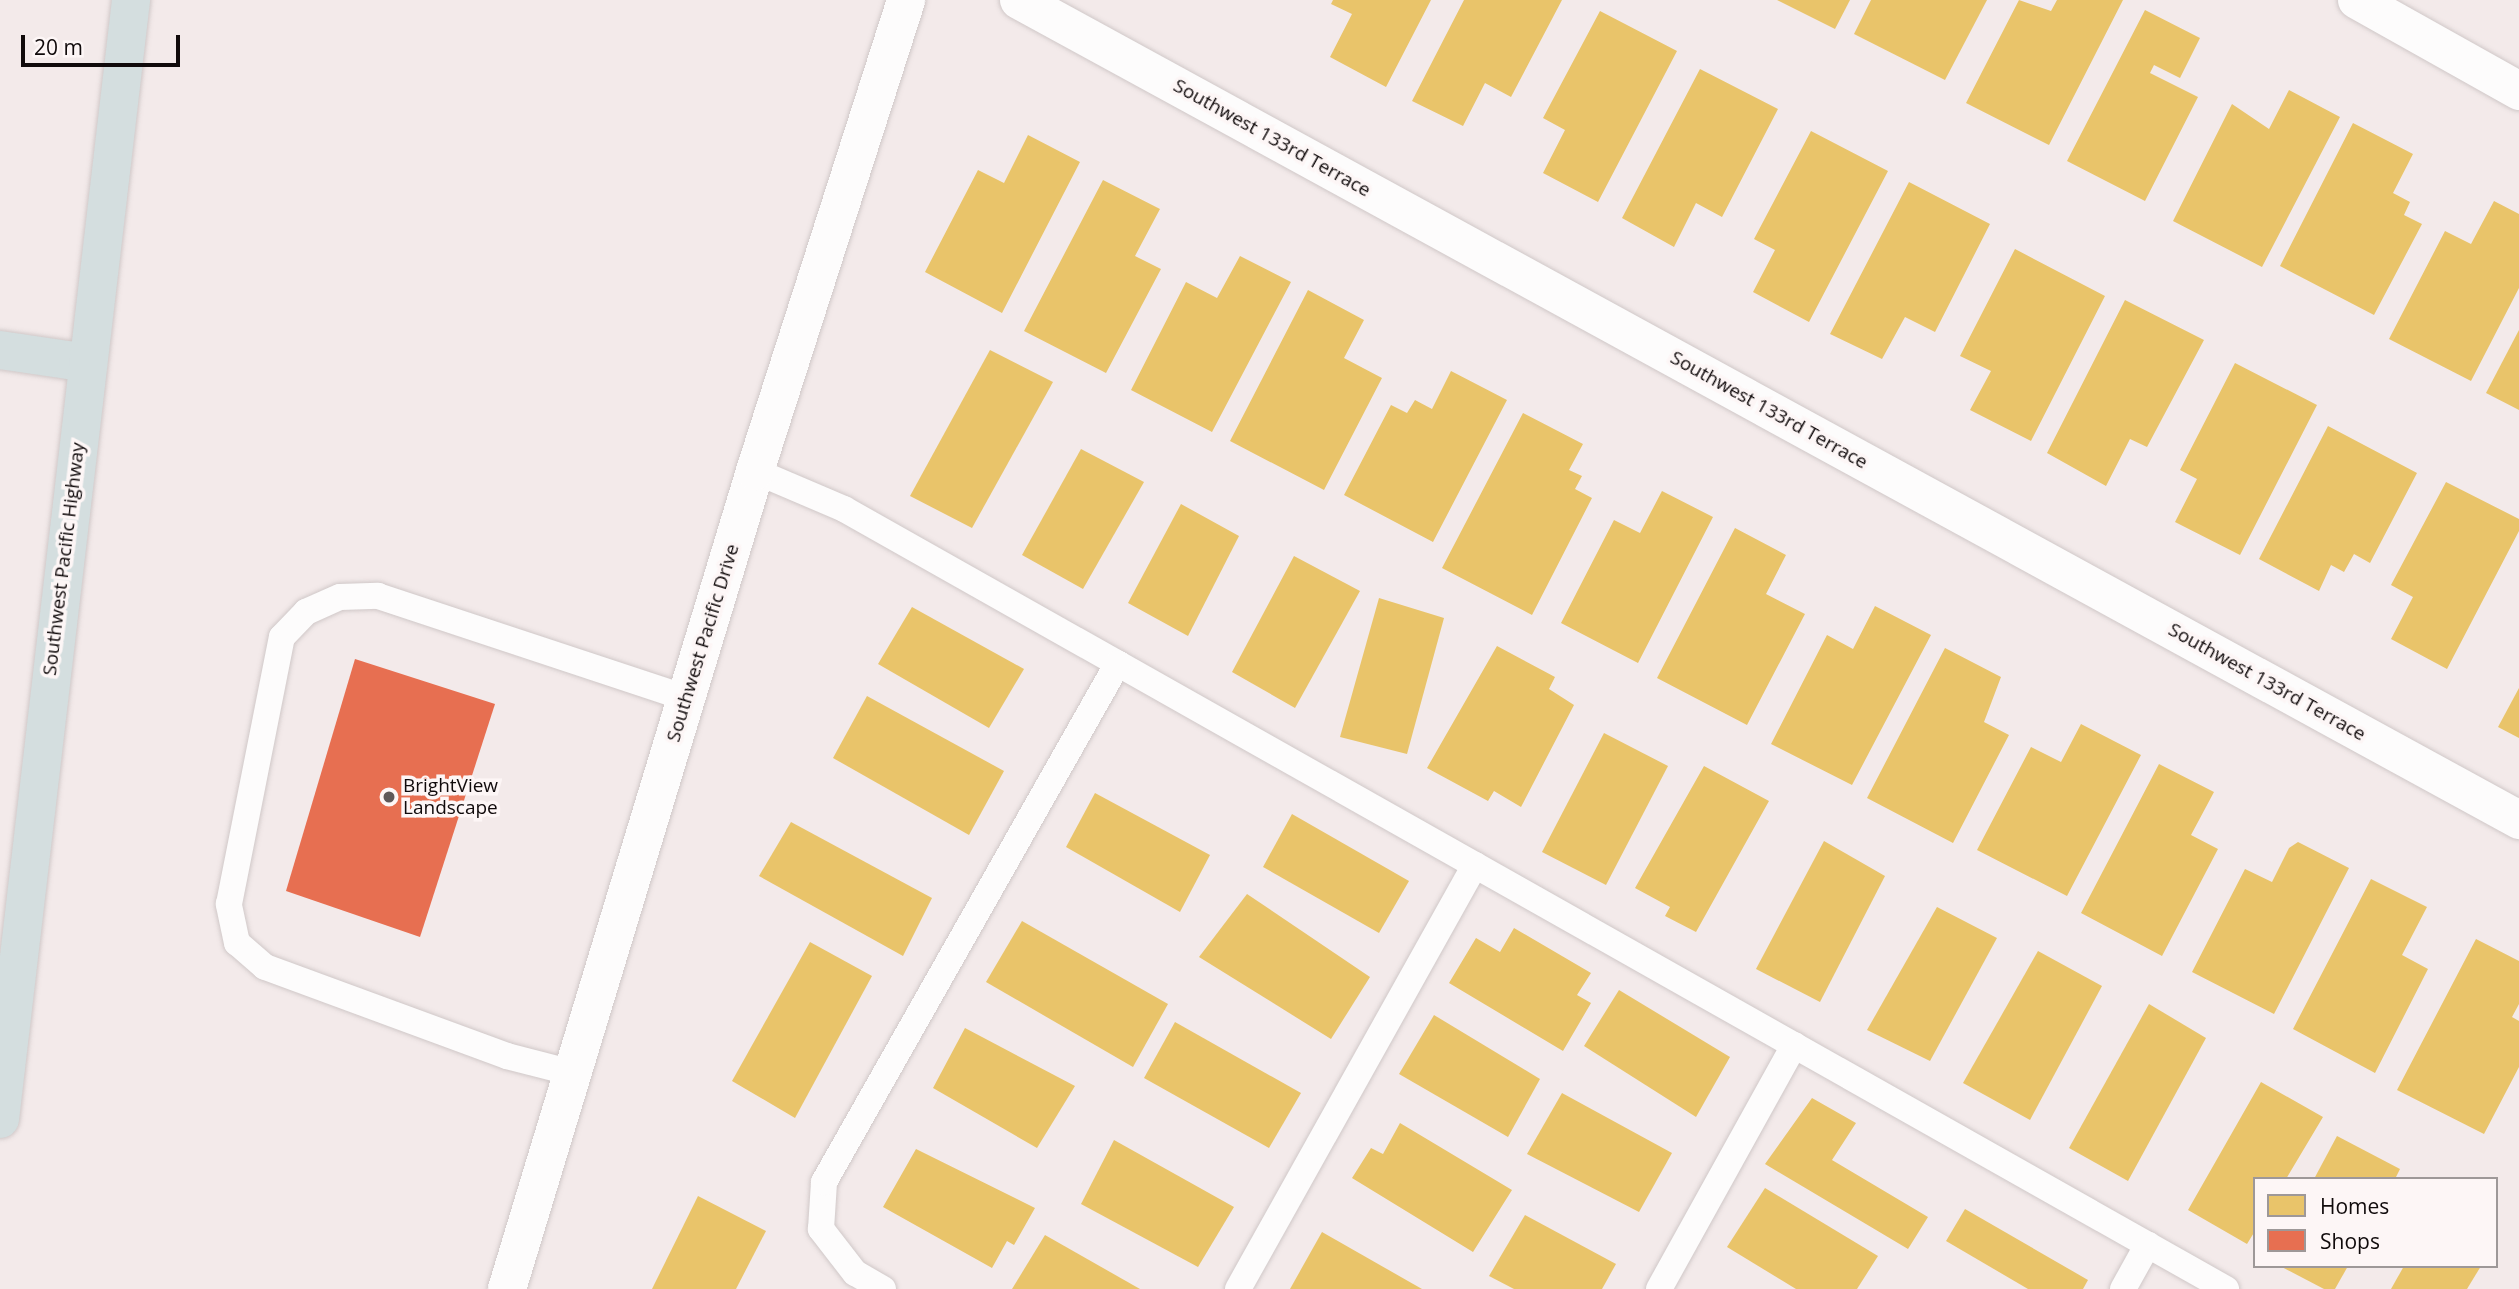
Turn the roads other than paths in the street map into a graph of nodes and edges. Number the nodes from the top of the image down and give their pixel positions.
1 (131, 0) edge
2 (906, 0) edge
3 (1019, 0) edge
4 (2357, 0) edge
5 (2519, 91) edge
6 (0, 350) edge
7 (88, 363) junction
8 (755, 471) junction
9 (1118, 663) junction
10 (687, 698) junction
11 (2519, 820) edge
12 (1475, 865) junction
13 (1794, 1045) junction
14 (573, 1073) junction
15 (0, 1119) edge
16 (2147, 1244) junction
17 (507, 1289) edge
18 (883, 1289) edge
19 (1238, 1289) edge
20 (1659, 1289) edge
21 (2123, 1289) edge
22 (2225, 1289) edge

1 - 7 highway, Southwest Pacific Highway
2 - 8 street, Southwest Pacific Drive
3 - 11 street, Southwest 133rd Terrace
4 - 5 street
6 - 7 highway
7 - 15 highway, Southwest Pacific Highway
8 - 9 lane
8 - 10 street, Southwest Pacific Drive
9 - 12 lane
9 - 18 lane
10 - 14 street, Southwest Pacific Drive
10 - 14 lane
12 - 13 lane
12 - 19 lane
13 - 16 lane
13 - 20 lane
14 - 17 street, Southwest Pacific Drive
16 - 21 lane
16 - 22 lane

